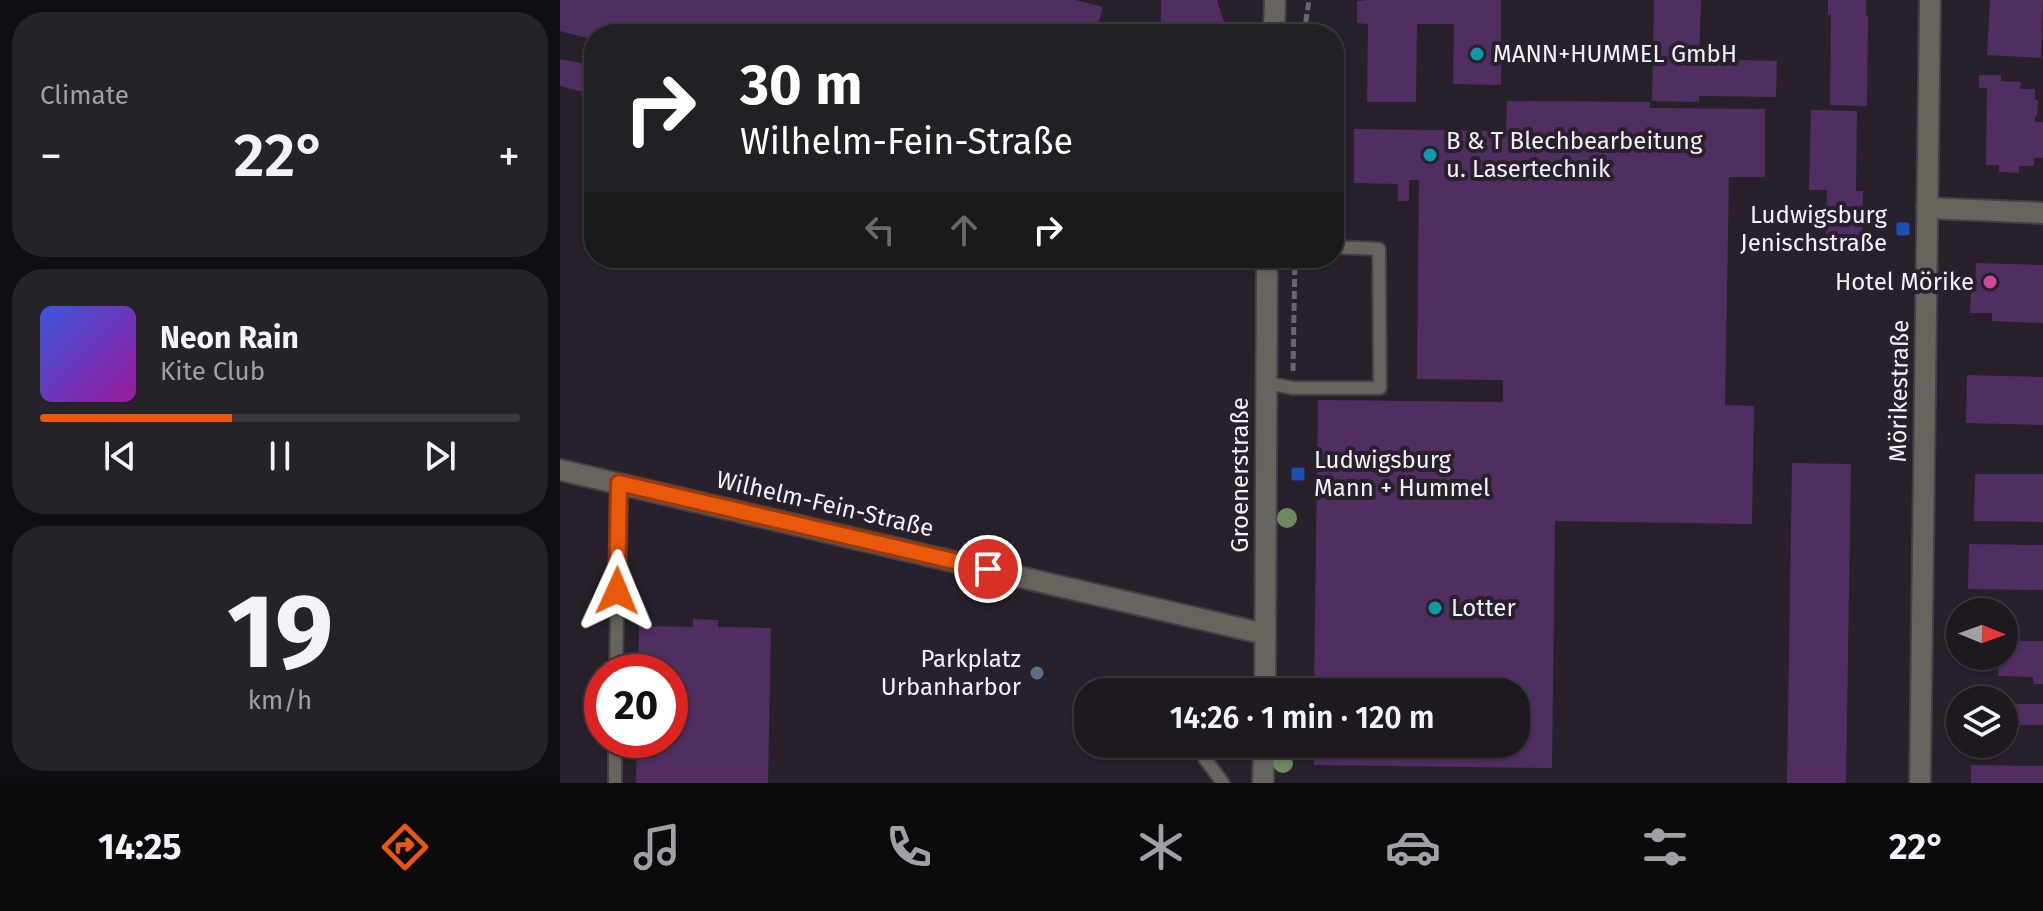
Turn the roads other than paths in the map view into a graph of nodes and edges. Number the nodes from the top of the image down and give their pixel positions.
1 (1275, 0) edge
2 (1930, 0) edge
3 (1274, 24) edge
4 (1927, 208) junction
5 (2043, 213) edge
6 (1344, 247) edge
7 (1267, 268) edge
8 (1267, 383) junction
9 (560, 470) edge
10 (619, 483) junction
11 (1265, 634) junction
12 (616, 654) edge
13 (1265, 678) edge
14 (615, 758) edge
15 (1264, 758) edge
16 (1205, 759) dead end
17 (615, 783) edge
18 (1223, 783) edge
19 (1263, 783) edge
20 (1920, 783) edge

1 - 3 street
2 - 4 street, Mörikestraße
4 - 5 street
4 - 20 street, Mörikestraße
6 - 8 lane
7 - 8 street, Groenerstraße
8 - 11 street, Groenerstraße
9 - 10 street, Wilhelm-Fein-Straße
10 - 11 street, Wilhelm-Fein-Straße
10 - 12 lane
11 - 13 street, Groenerstraße
14 - 17 lane
15 - 19 street
16 - 18 lane

